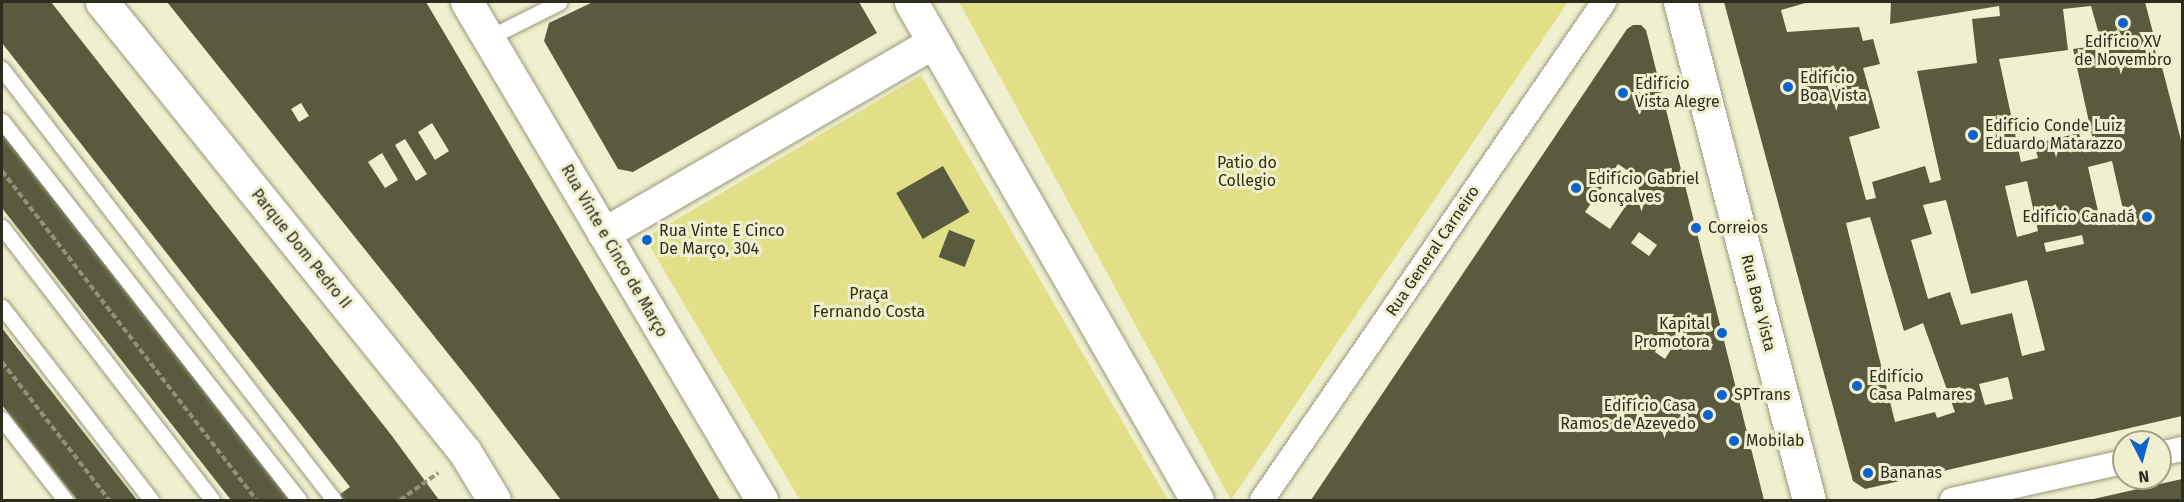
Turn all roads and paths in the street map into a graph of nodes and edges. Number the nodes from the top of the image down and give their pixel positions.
1 (102, 2) edge
2 (467, 2) edge
3 (560, 2) edge
4 (911, 2) edge
5 (1605, 2) edge
6 (1680, 2) edge
7 (488, 38) junction
8 (934, 43) junction
9 (2, 69) edge
10 (2, 122) edge
11 (2, 171) edge
12 (2, 227) edge
13 (604, 234) junction
14 (2, 307) edge
15 (2, 362) edge
16 (2, 419) edge
17 (465, 452) junction
18 (2112, 465) edge
19 (65, 501) edge
20 (109, 501) edge
21 (151, 501) edge
22 (212, 501) edge
23 (256, 501) edge
24 (299, 501) edge
25 (333, 501) edge
26 (400, 501) edge
27 (494, 501) edge
28 (762, 501) edge
29 (1197, 501) edge
30 (1262, 501) edge
31 (1809, 501) edge
32 (1952, 501) edge

1 - 17 street, Parque Dom Pedro II
2 - 7 street, Rua Vinte e Cinco de Março
3 - 7 lane
4 - 8 street
5 - 30 street, Rua General Carneiro
6 - 31 street, Rua Boa Vista
7 - 13 street, Rua Vinte e Cinco de Março
8 - 13 street
8 - 29 street
9 - 25 lane
10 - 24 lane
11 - 23 path
12 - 22 lane
13 - 28 street, Rua Vinte e Cinco de Março
14 - 21 lane
15 - 20 path
16 - 19 lane
17 - 26 path
17 - 27 street, Parque Dom Pedro II
18 - 32 street

